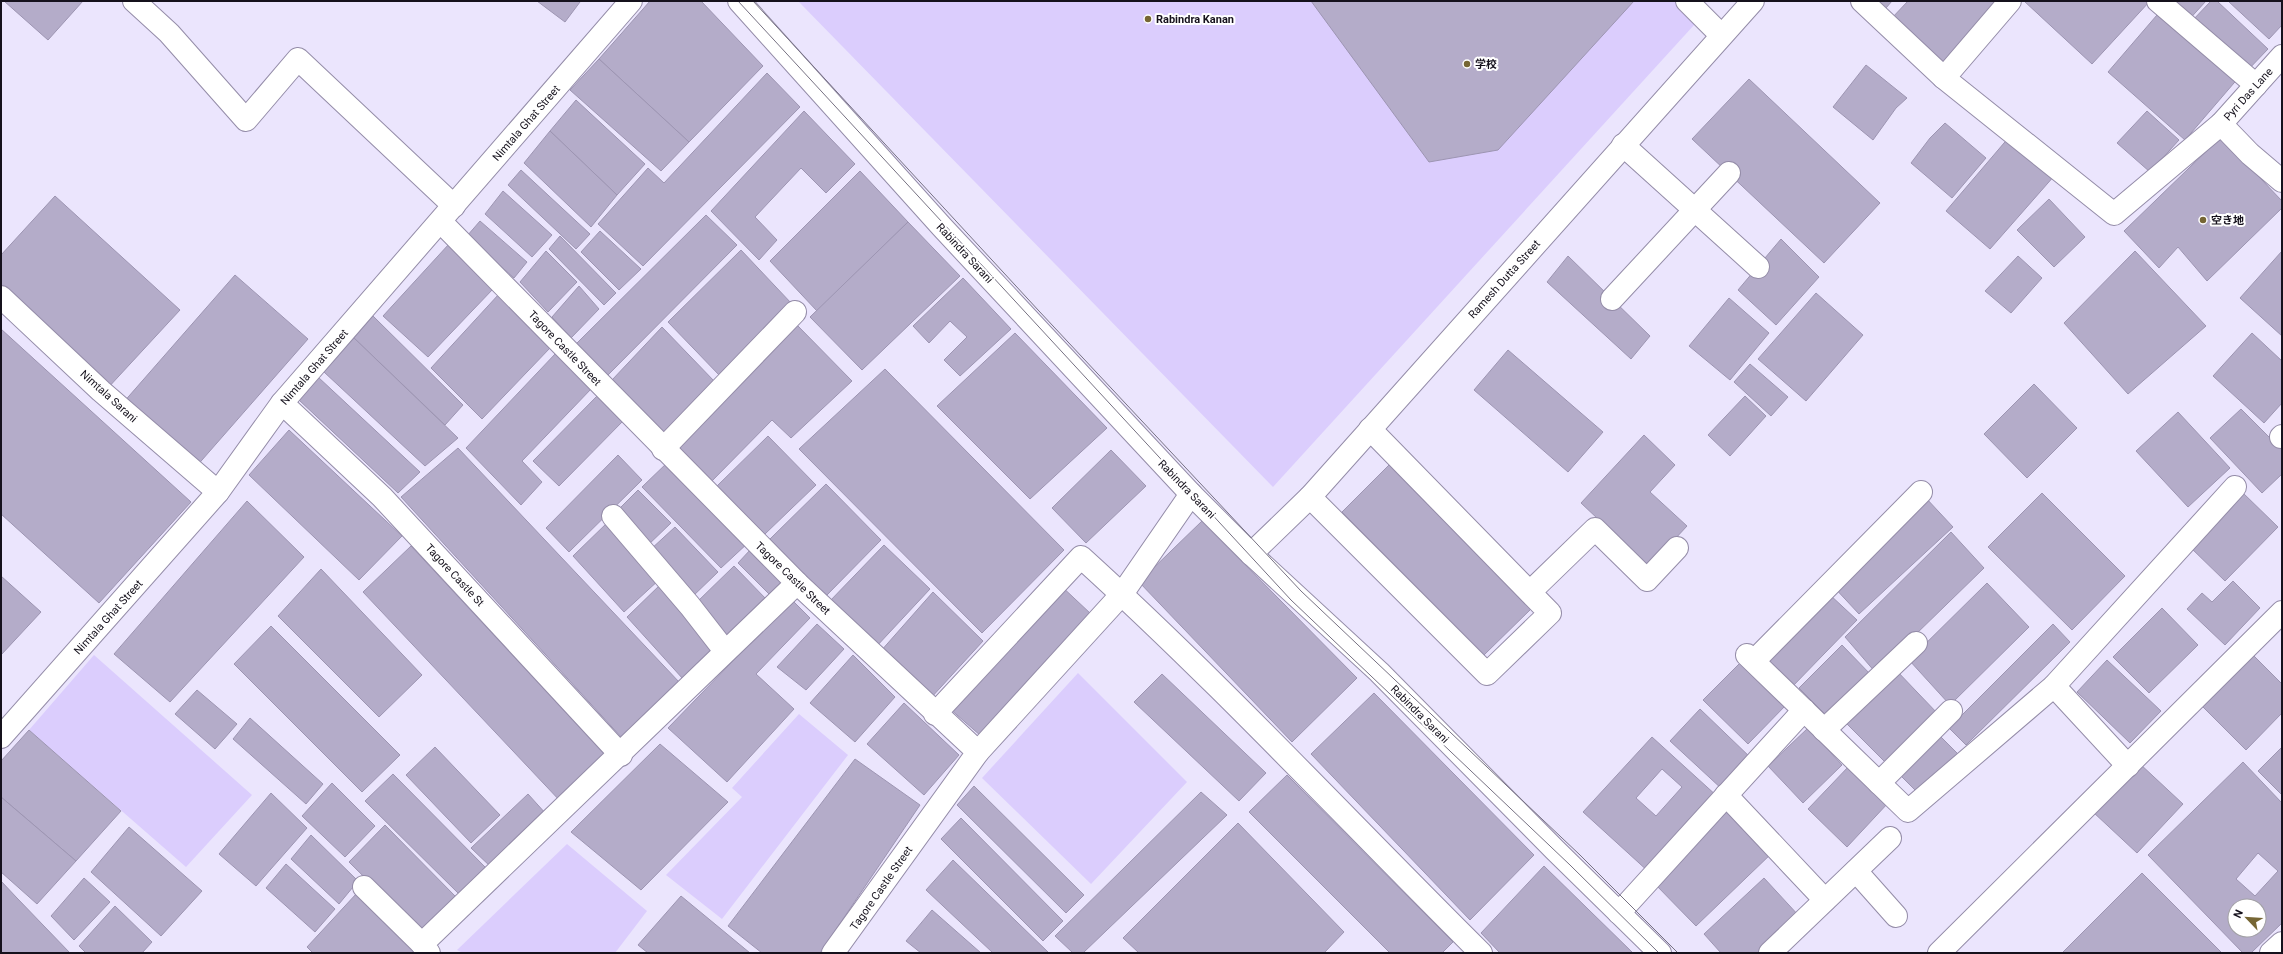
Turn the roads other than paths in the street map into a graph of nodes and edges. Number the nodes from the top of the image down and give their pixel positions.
1 (134, 1) edge
2 (631, 1) edge
3 (739, 1) edge
4 (1687, 1) edge
5 (1753, 1) edge
6 (1862, 1) edge
7 (2010, 1) edge
8 (2158, 1) edge
9 (1721, 35) junction
10 (2282, 56) edge
11 (1944, 78) junction
12 (2256, 85) junction
13 (2221, 124) junction
14 (1623, 145) junction
15 (1729, 173) dead end
16 (2282, 181) edge
17 (1695, 210) junction
18 (447, 214) junction
19 (1758, 267) dead end
20 (1, 297) edge
21 (1612, 299) dead end
22 (795, 312) dead end
23 (282, 403) junction
24 (1370, 429) junction
25 (663, 449) junction
26 (2235, 487) dead end
27 (218, 492) junction
28 (1921, 492) dead end
29 (1191, 494) junction
30 (1310, 497) junction
31 (612, 516) dead end
32 (1677, 548) dead end
33 (1251, 554) junction
34 (797, 583) junction
35 (1530, 592) junction
36 (1122, 594) junction
37 (2282, 612) edge
38 (1916, 643) dead end
39 (725, 651) junction
40 (2054, 686) junction
41 (1804, 710) junction
42 (1952, 711) dead end
43 (934, 714) junction
44 (1824, 730) junction
45 (1, 737) edge
46 (978, 752) junction
47 (621, 754) junction
48 (2128, 766) junction
49 (1879, 783) junction
50 (1726, 795) junction
51 (1890, 838) dead end
52 (1856, 871) junction
53 (364, 887) dead end
54 (1825, 900) junction
55 (1619, 913) junction
56 (1896, 916) dead end
57 (2282, 943) edge
58 (426, 949) edge
59 (833, 953) edge
60 (1481, 953) edge
61 (1660, 953) edge
62 (1770, 953) edge
63 (1939, 953) edge
64 (2271, 953) edge

1 - 18 street, Tagore Castle Street
2 - 18 street, Nimtala Ghat Street
3 - 29 street, Rabindra Sarani
4 - 9 street
5 - 9 street, Ramesh Dutta Street
6 - 11 street
7 - 11 street
8 - 12 street
9 - 14 street, Ramesh Dutta Street
10 - 12 street, Pyri Das Lane
11 - 13 street
12 - 13 street, Pyri Das Lane
13 - 16 street, Pyri Das Lane
14 - 17 street
14 - 24 street, Ramesh Dutta Street
15 - 17 street
17 - 19 street
17 - 21 street
18 - 23 street, Nimtala Ghat Street
18 - 25 street, Tagore Castle Street
20 - 27 street, Nimtala Sarani
22 - 25 street
23 - 27 street, Nimtala Ghat Street
23 - 47 street, Tagore Castle St
24 - 30 street, Ramesh Dutta Street
24 - 35 street
25 - 34 street, Tagore Castle Street
26 - 40 street
27 - 45 street, Nimtala Ghat Street
28 - 41 street
29 - 33 street, Rabindra Sarani
29 - 36 street
30 - 33 street, Ramesh Dutta Street
30 - 35 street
31 - 39 street
32 - 35 street
33 - 55 street, Rabindra Sarani
34 - 39 street
34 - 43 street, Tagore Castle Street
36 - 43 street
36 - 46 street
36 - 60 street
37 - 48 street
38 - 44 street
39 - 47 street
40 - 48 street
40 - 49 street
41 - 44 street
41 - 50 street
42 - 49 street
43 - 46 street, Tagore Castle Street
44 - 49 street
46 - 59 street, Tagore Castle Street
47 - 58 street
48 - 63 street
50 - 54 street
50 - 55 street
51 - 52 street
52 - 54 street
52 - 56 street
53 - 58 street
54 - 62 street
55 - 61 street, Rabindra Sarani
57 - 64 street

